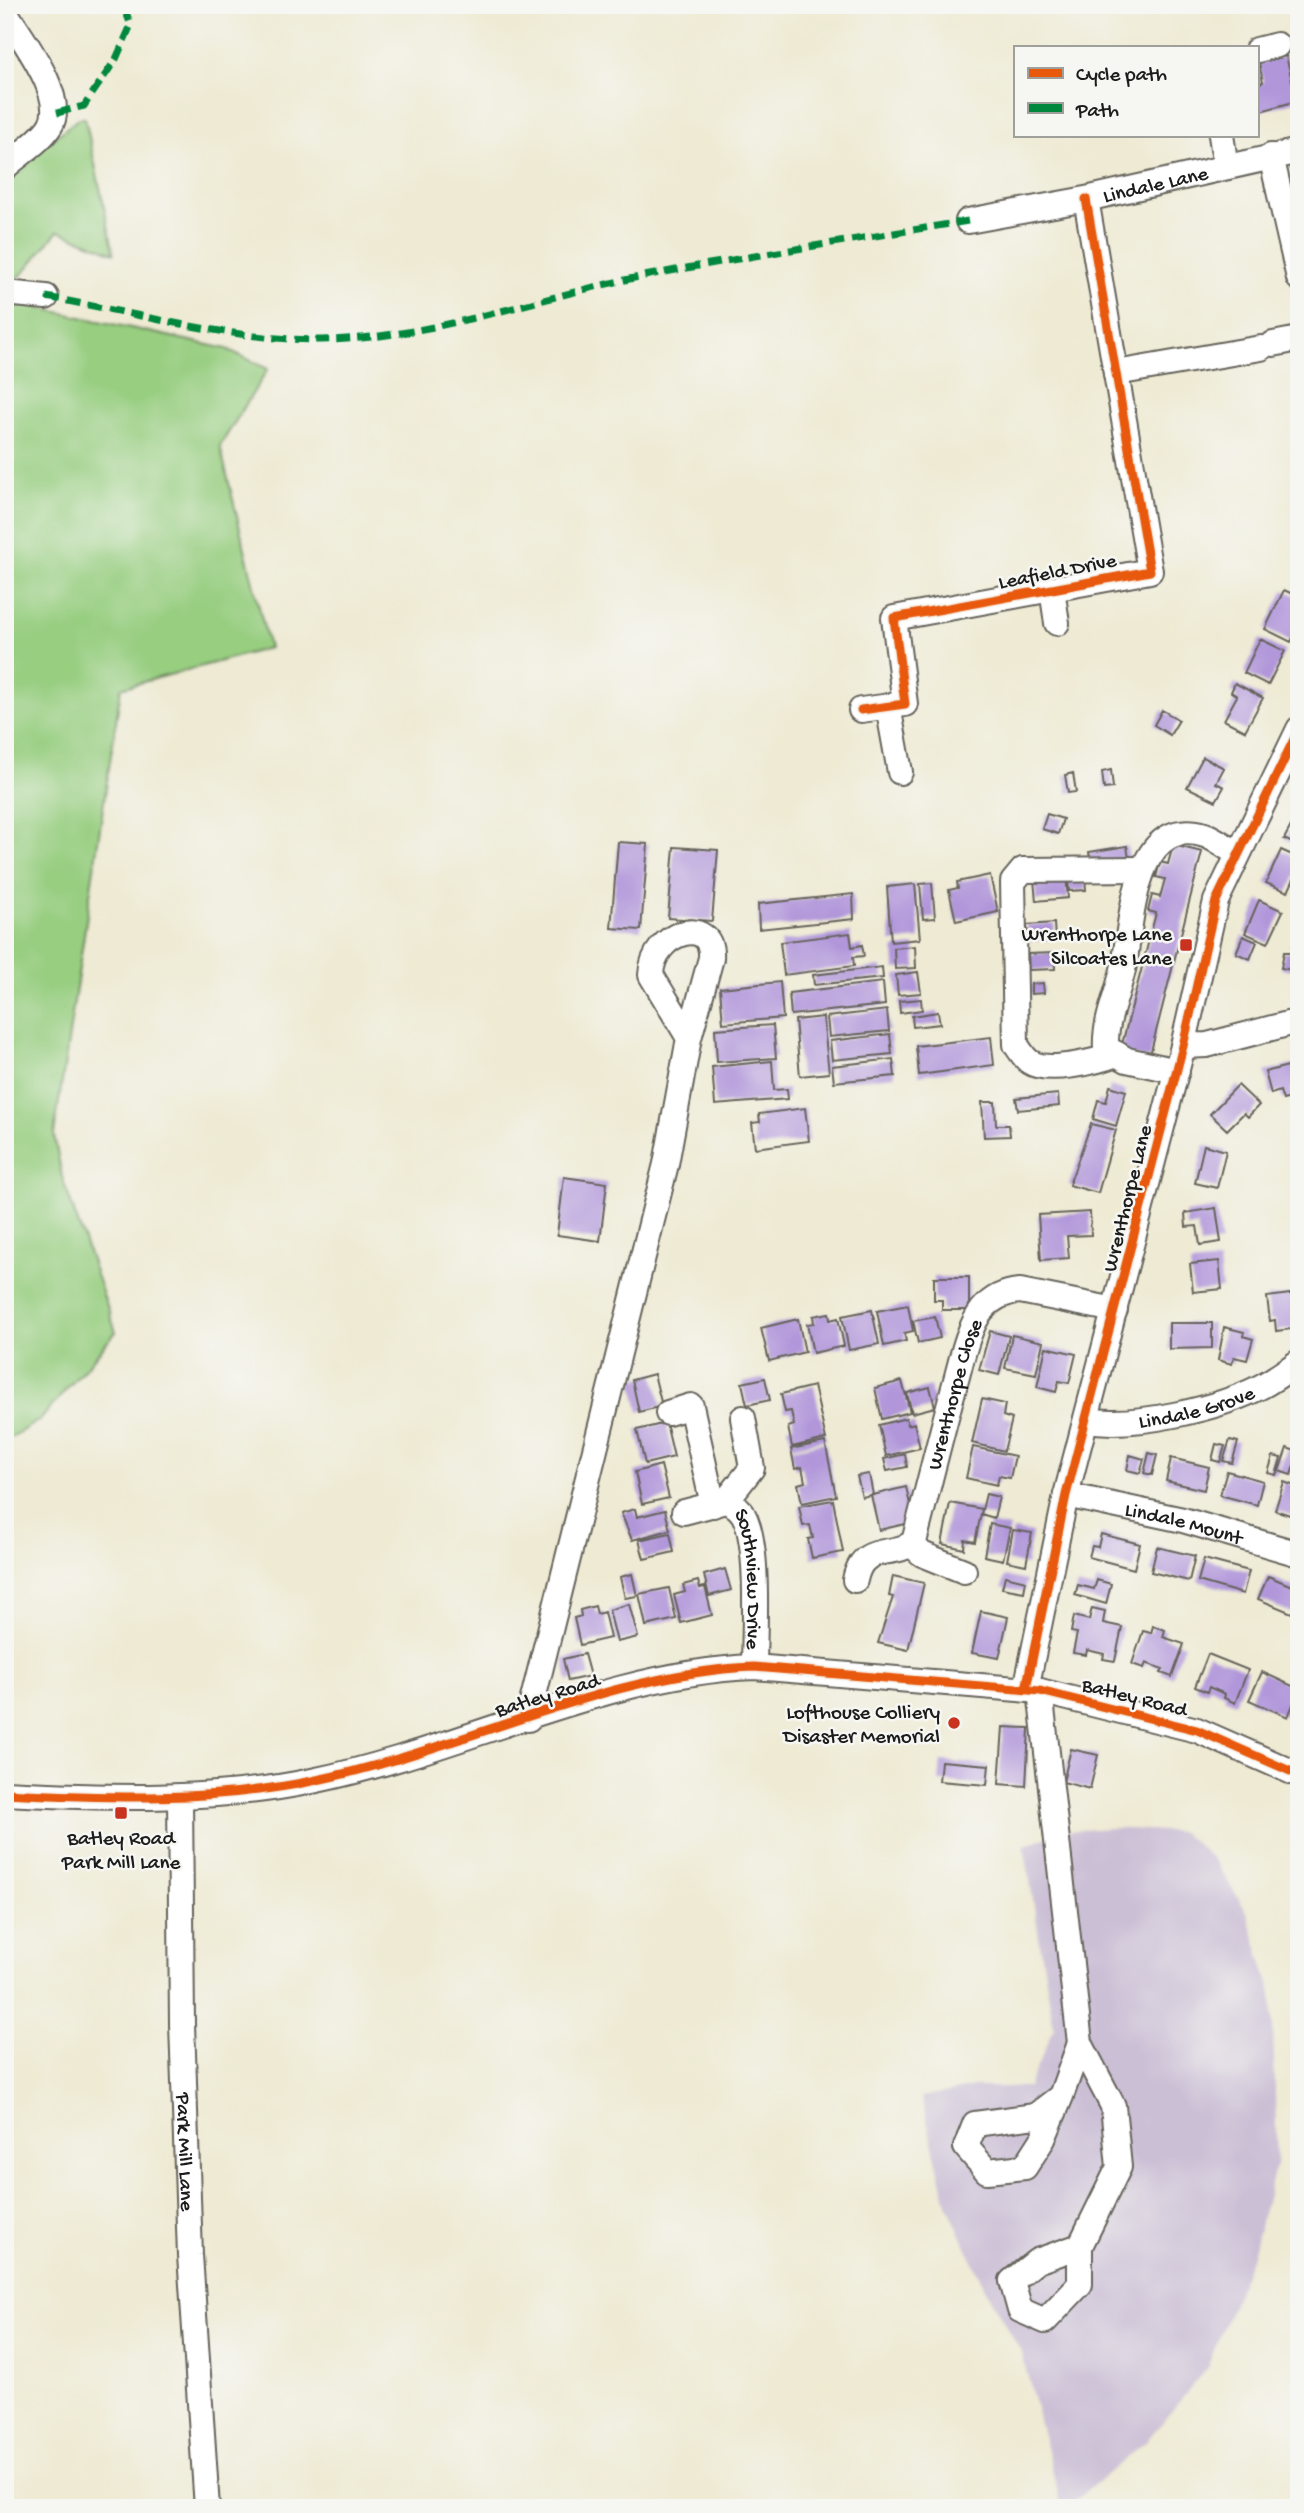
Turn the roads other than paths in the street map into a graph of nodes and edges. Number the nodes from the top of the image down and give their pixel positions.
1 (6, 13) edge
2 (1221, 136) edge
3 (1299, 150) edge
4 (1271, 156) junction
5 (5, 167) edge
6 (1226, 167) junction
7 (1086, 199) junction
8 (968, 221) dead end
9 (1299, 278) edge
10 (5, 293) edge
11 (46, 297) dead end
12 (1299, 340) edge
13 (1115, 373) junction
14 (1052, 589) junction
15 (1057, 623) dead end
16 (888, 706) junction
17 (861, 710) dead end
18 (1299, 729) edge
19 (900, 772) dead end
20 (1237, 853) junction
21 (1143, 869) junction
22 (1299, 1021) edge
23 (689, 1038) dead end
24 (1183, 1046) junction
25 (1117, 1054) junction
26 (1177, 1071) junction
27 (1115, 1310) junction
28 (1299, 1362) edge
29 (668, 1413) dead end
30 (743, 1418) dead end
31 (1086, 1420) junction
32 (1066, 1495) junction
33 (716, 1498) junction
34 (684, 1512) dead end
35 (911, 1544) junction
36 (1299, 1555) edge
37 (964, 1571) dead end
38 (855, 1580) dead end
39 (754, 1667) junction
40 (1032, 1690) junction
41 (528, 1718) junction
42 (1299, 1775) edge
43 (5, 1793) edge
44 (180, 1797) junction
45 (1080, 2043) junction
46 (1061, 2096) dead end
47 (1080, 2246) dead end
48 (207, 2508) edge

1 - 5 street
2 - 6 street
3 - 4 street, Lindale Lane
4 - 6 street, Lindale Lane
4 - 9 street
6 - 7 street, Lindale Lane
7 - 8 street, Lindale Lane
7 - 13 street, Leafield Drive
10 - 11 street
12 - 13 street
13 - 14 street, Leafield Drive
14 - 15 street, Leafield Drive
14 - 16 street, Leafield Drive
16 - 17 street
16 - 19 street
18 - 20 street, Wrenthorpe Lane
20 - 21 street
20 - 24 street, Wrenthorpe Lane
21 - 25 street
21 - 25 street
22 - 24 street
23 - 41 street
24 - 26 street, Wrenthorpe Lane
25 - 26 street
26 - 27 street, Wrenthorpe Lane
27 - 31 street, Wrenthorpe Lane
27 - 35 street, Wrenthorpe Close
28 - 31 street, Lindale Grove
29 - 33 street
30 - 33 street, Southview Drive
31 - 32 street, Wrenthorpe Lane
32 - 36 street, Lindale Mount
32 - 40 street, Wrenthorpe Lane
33 - 34 street, Southview Drive
33 - 39 street, Southview Drive
35 - 37 street
35 - 38 street
39 - 40 street, Batley Road
39 - 41 street, Batley Road
40 - 42 street, Batley Road
40 - 45 street, Wrenthorpe Lane
41 - 44 street, Batley Road
43 - 44 street, Batley Road
44 - 48 street, Park Mill Lane
45 - 46 street
45 - 47 street

